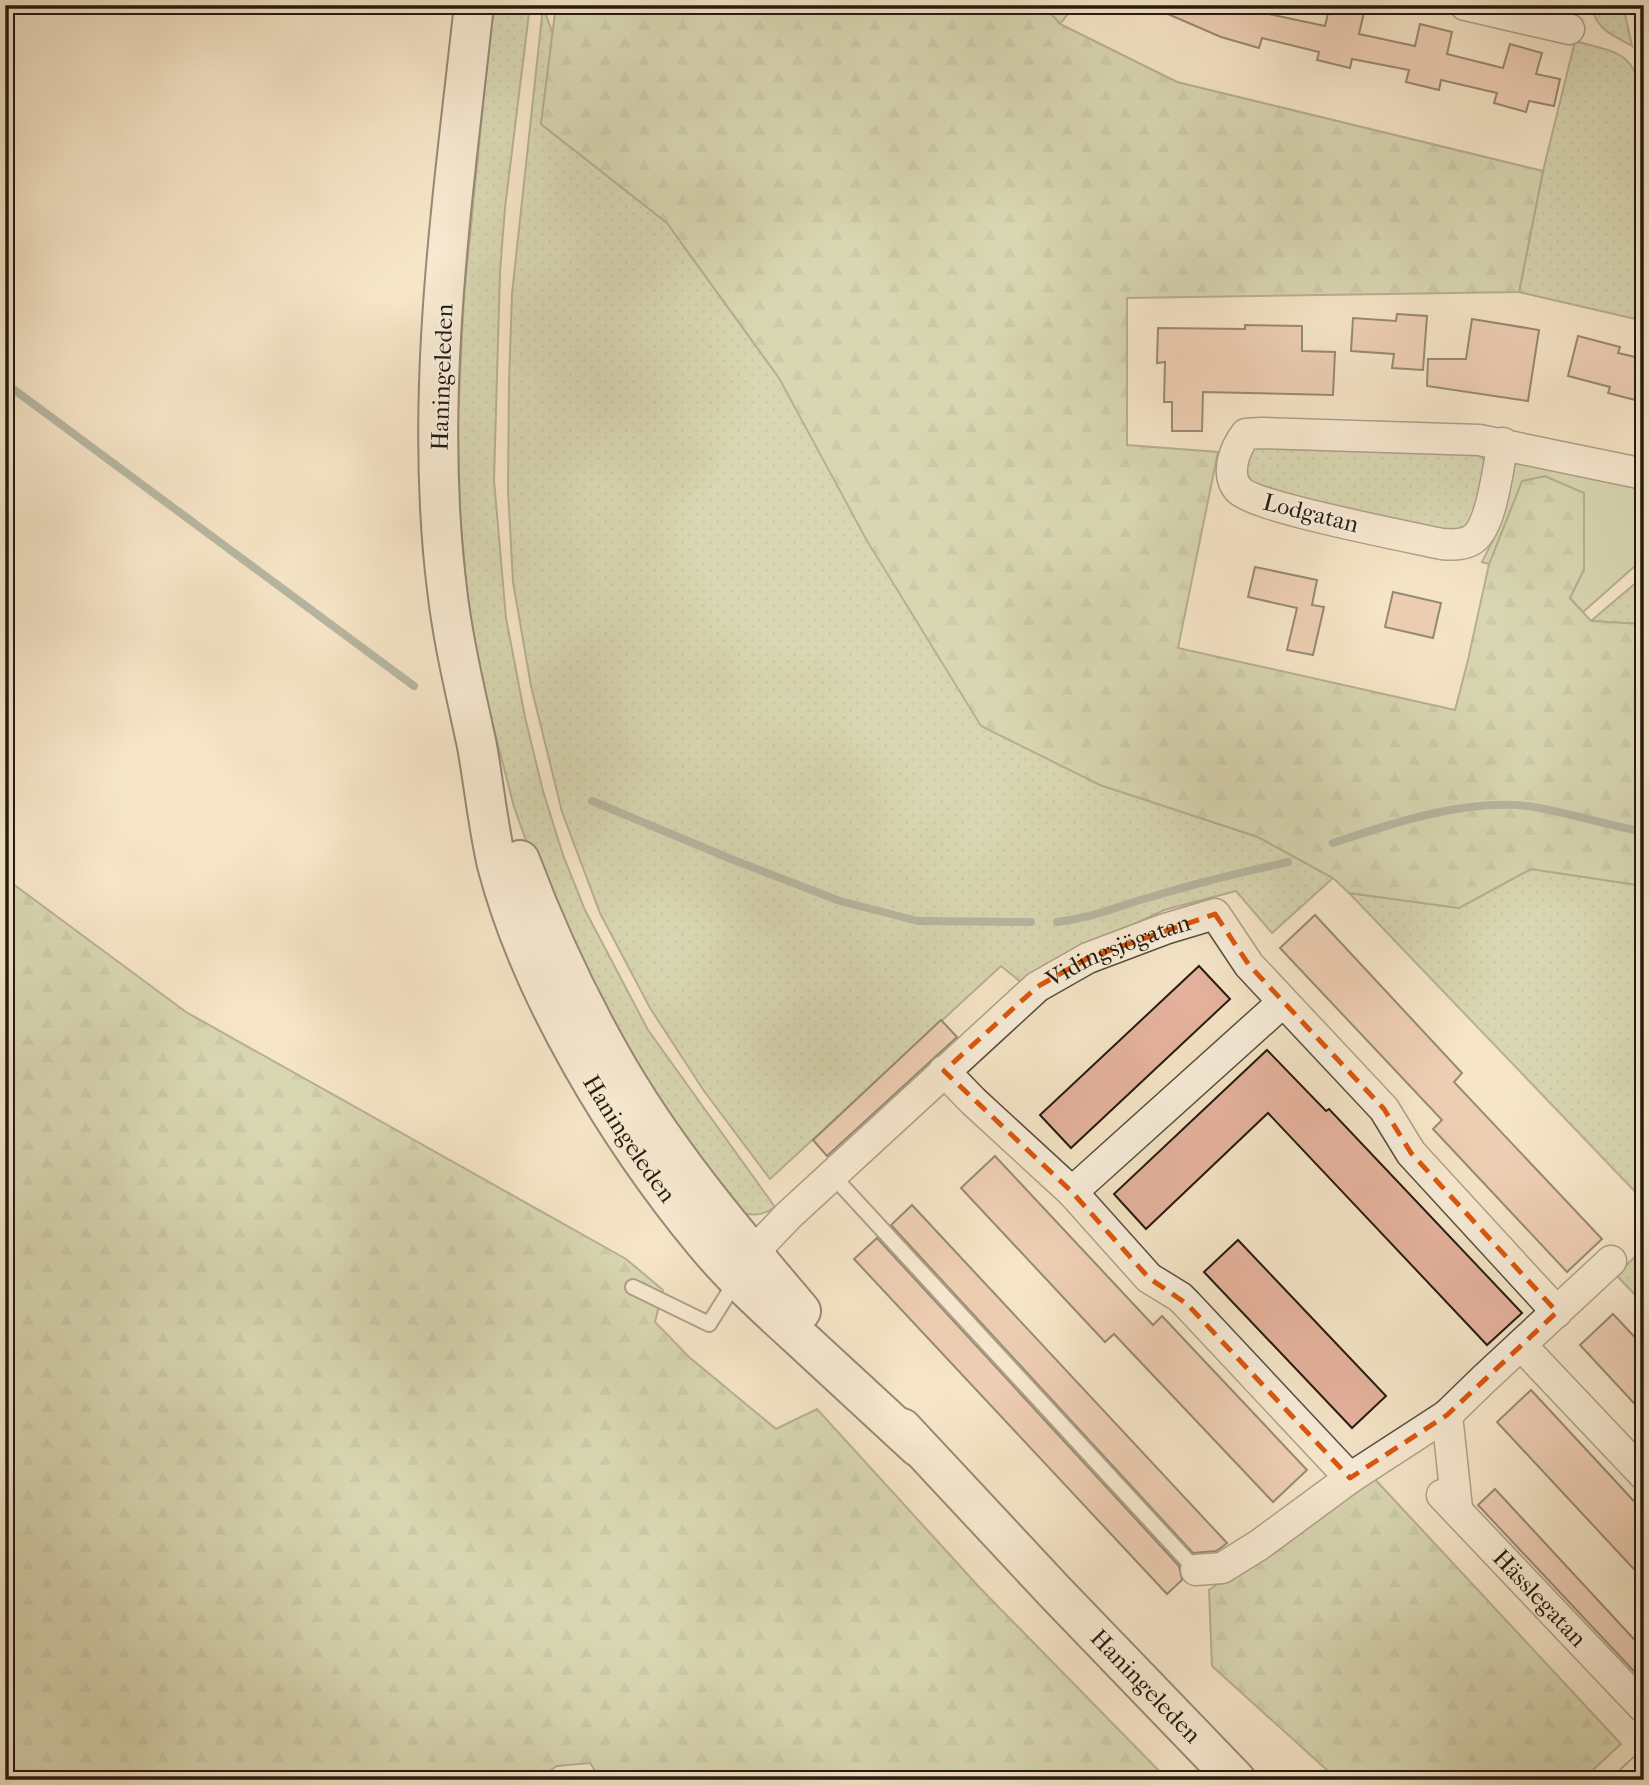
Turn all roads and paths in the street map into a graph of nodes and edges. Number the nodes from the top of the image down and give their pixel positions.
1 (474, 5) edge
2 (1465, 5) edge
3 (1570, 29) dead end
4 (1503, 443) junction
5 (1644, 474) edge
6 (1283, 1002) junction
7 (944, 1071) junction
8 (832, 1175) junction
9 (1072, 1192) junction
10 (1611, 1261) dead end
11 (745, 1267) junction
12 (633, 1287) dead end
13 (1557, 1312) junction
14 (1521, 1345) junction
15 (1447, 1416) junction
16 (1644, 1475) edge
17 (1350, 1478) junction
18 (1434, 1487) dead end
19 (1457, 1508) junction
20 (1196, 1570) joint
21 (1055, 1592) junction
22 (1644, 1709) edge
23 (1644, 1769) edge
24 (1206, 1780) edge
25 (1236, 1780) edge
26 (1632, 1780) edge

1 - 11 main road, Haningeleden
2 - 3 street
4 - 4 street, Lodgatan
4 - 5 street, Lodgatan
6 - 7 street, Vidingsjögatan
6 - 9 street
6 - 13 street, Vidingsjögatan
7 - 8 street, Vidingsjögatan
7 - 9 street
8 - 11 street, Vidingsjögatan
8 - 20 lane
9 - 17 street
10 - 13 street
11 - 12 lane
11 - 21 main road, Haningeleden
13 - 14 street
14 - 15 street
14 - 16 street
15 - 17 street
15 - 19 street
17 - 20 street
18 - 19 street, Hässlegatan
19 - 22 street, Hässlegatan
21 - 24 main road, Haningeleden
21 - 25 main road, Haningeleden
23 - 26 street

